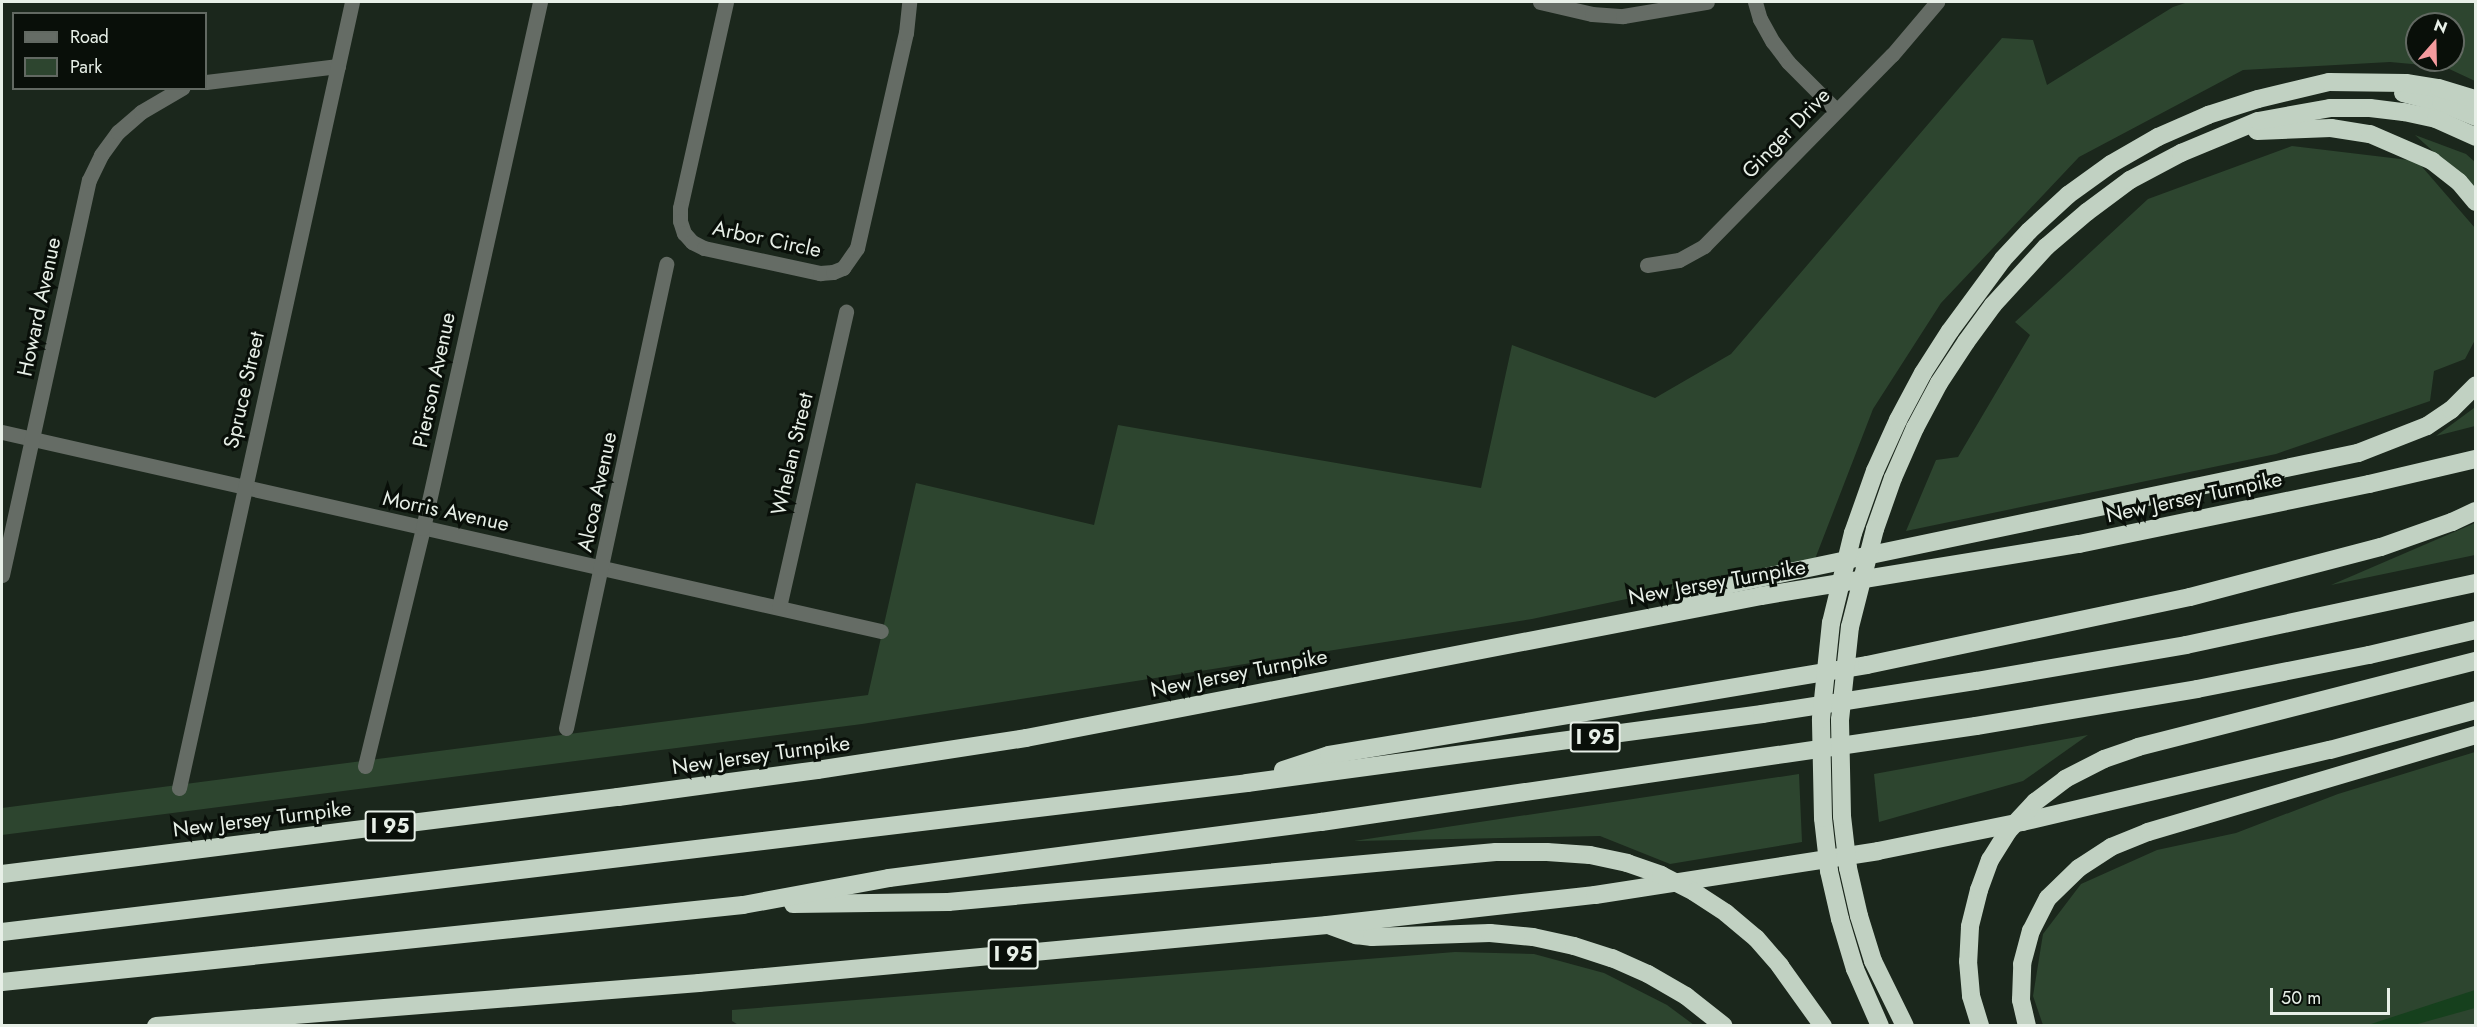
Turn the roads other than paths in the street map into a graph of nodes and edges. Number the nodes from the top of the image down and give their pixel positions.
1 (352, 2) edge
2 (540, 2) edge
3 (726, 2) edge
4 (909, 2) edge
5 (1540, 2) edge
6 (1707, 2) edge
7 (1755, 2) edge
8 (1937, 2) edge
9 (338, 66) junction
10 (207, 82) edge
11 (2308, 88) junction
12 (179, 90) edge
13 (2475, 99) edge
14 (1836, 110) junction
15 (2475, 117) edge
16 (2234, 132) junction
17 (2475, 136) edge
18 (2475, 202) edge
19 (666, 264) dead end
20 (1647, 265) dead end
21 (846, 311) dead end
22 (2475, 385) edge
23 (2, 432) edge
24 (32, 439) junction
25 (2475, 459) edge
26 (244, 487) junction
27 (2475, 511) edge
28 (423, 528) junction
29 (602, 567) junction
30 (2, 575) edge
31 (2475, 583) edge
32 (778, 607) junction
33 (1666, 614) junction
34 (2475, 630) edge
35 (881, 631) dead end
36 (2475, 661) edge
37 (2475, 710) edge
38 (566, 728) dead end
39 (2475, 735) edge
40 (365, 766) dead end
41 (1247, 783) junction
42 (178, 788) dead end
43 (2, 874) edge
44 (743, 905) junction
45 (1327, 925) junction
46 (2, 932) edge
47 (2, 982) edge
48 (156, 1026) edge
49 (1724, 1026) edge
50 (1823, 1026) edge
51 (1880, 1026) edge
52 (1905, 1026) edge
53 (1980, 1026) edge
54 (2027, 1026) edge

1 - 9 street, Spruce Street
2 - 28 street, Pierson Avenue
3 - 4 street, Arbor Circle
5 - 6 street
7 - 14 street
8 - 14 street, Ginger Drive
9 - 10 street
9 - 26 street, Spruce Street
11 - 13 highway
11 - 15 highway
11 - 51 highway, bridge
12 - 24 street, Howard Avenue
14 - 20 street, Ginger Drive
16 - 17 highway
16 - 18 highway
16 - 52 highway, bridge
19 - 29 street, Alcoa Avenue
21 - 32 street, Whelan Street
22 - 33 highway
23 - 24 street, Morris Avenue
24 - 26 street, Morris Avenue
24 - 30 street, Howard Avenue
25 - 33 highway, New Jersey Turnpike / I 95
26 - 28 street, Morris Avenue
26 - 42 street, Spruce Street
27 - 41 highway
28 - 29 street, Morris Avenue
28 - 40 street, Pierson Avenue
29 - 32 street, Morris Avenue
29 - 38 street, Alcoa Avenue
31 - 41 highway, I 95
32 - 35 street, Morris Avenue
33 - 43 highway, New Jersey Turnpike / I 95
34 - 44 highway, I 95
36 - 53 highway, bridge
37 - 45 highway, I 95
39 - 54 highway
41 - 46 highway, I 95
44 - 47 highway, I 95
44 - 50 highway, bridge
45 - 48 highway, I 95
45 - 49 highway

